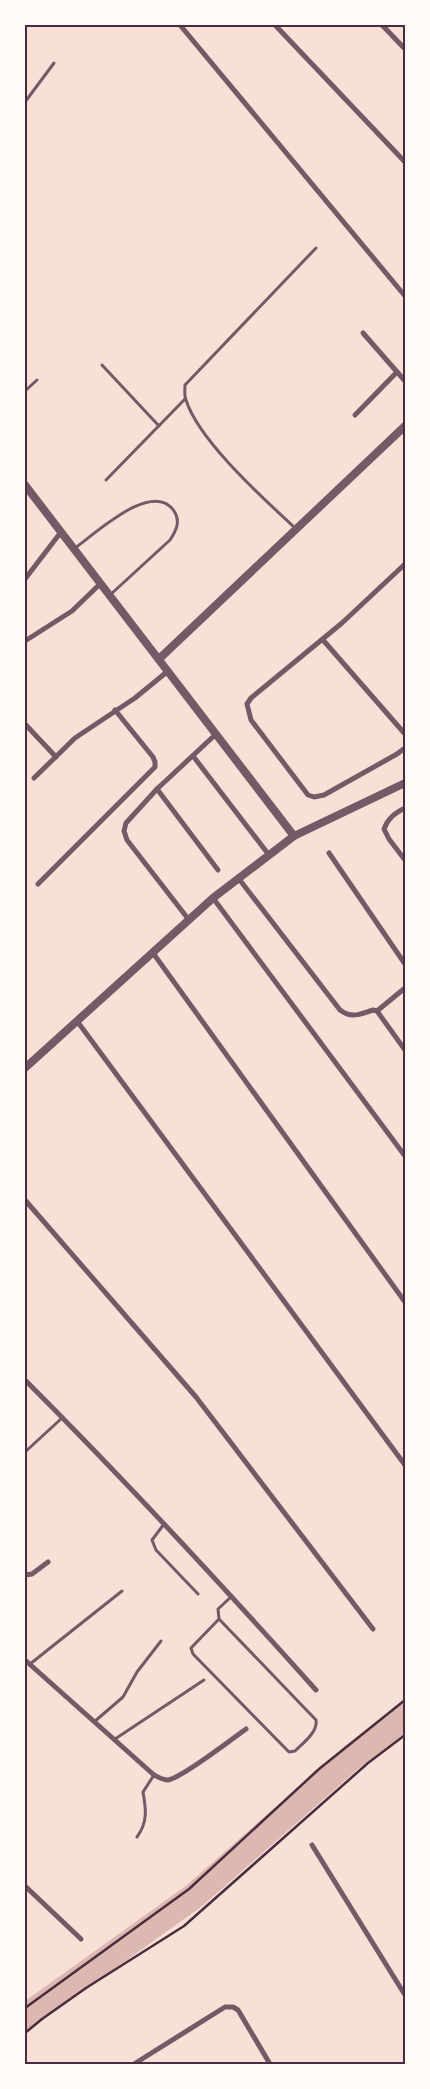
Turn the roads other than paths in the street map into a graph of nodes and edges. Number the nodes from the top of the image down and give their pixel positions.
1 (180, 25) edge
2 (275, 25) edge
3 (382, 25) edge
4 (405, 49) edge
5 (54, 63) dead end
6 (25, 102) edge
7 (405, 162) edge
8 (316, 248) dead end
9 (405, 296) edge
10 (363, 333) dead end
11 (102, 365) dead end
12 (397, 372) junction
13 (37, 380) dead end
14 (405, 381) edge
15 (25, 390) edge
16 (185, 399) junction
17 (355, 415) dead end
18 (159, 426) junction
19 (405, 426) edge
20 (106, 480) dead end
21 (25, 484) edge
22 (296, 529) junction
23 (61, 532) junction
24 (74, 549) junction
25 (405, 564) edge
26 (25, 579) edge
27 (101, 583) junction
28 (110, 595) junction
29 (323, 640) junction
30 (25, 641) edge
31 (159, 659) junction
32 (168, 671) junction
33 (116, 710) junction
34 (25, 724) edge
35 (216, 734) junction
36 (405, 734) edge
37 (405, 748) edge
38 (56, 756) junction
39 (192, 756) junction
40 (34, 778) dead end
41 (405, 783) edge
42 (157, 790) junction
43 (405, 808) edge
44 (294, 836) junction
45 (329, 853) dead end
46 (269, 855) junction
47 (405, 860) edge
48 (218, 870) dead end
49 (238, 879) junction
50 (38, 884) dead end
51 (213, 898) junction
52 (189, 920) junction
53 (153, 953) junction
54 (405, 964) edge
55 (405, 988) edge
56 (377, 1011) junction
57 (77, 1021) junction
58 (405, 1050) edge
59 (25, 1068) edge
60 (405, 1156) edge
61 (25, 1200) edge
62 (405, 1302) edge
63 (25, 1380) edge
64 (62, 1417) junction
65 (25, 1452) edge
66 (405, 1465) edge
67 (164, 1524) junction
68 (48, 1562) dead end
69 (25, 1576) edge
70 (122, 1591) dead end
71 (198, 1594) dead end
72 (232, 1596) junction
73 (219, 1619) junction
74 (373, 1629) dead end
75 (162, 1640) dead end
76 (27, 1662) edge
77 (204, 1680) dead end
78 (316, 1690) dead end
79 (94, 1722) junction
80 (246, 1729) dead end
81 (114, 1740) junction
82 (154, 1775) junction
83 (137, 1837) dead end
84 (312, 1845) dead end
85 (25, 1886) edge
86 (81, 1939) dead end
87 (405, 1995) edge
88 (134, 2064) edge
89 (270, 2064) edge

1 - 9 street
2 - 7 street
3 - 4 street
5 - 6 lane
8 - 16 lane
10 - 12 street
11 - 18 lane
12 - 14 street
12 - 17 street
13 - 15 lane
16 - 18 lane
16 - 22 lane
18 - 20 lane
19 - 22 street
21 - 23 street
22 - 31 street
23 - 24 street
23 - 26 street
24 - 27 street
24 - 28 lane
25 - 29 street
27 - 28 street
27 - 30 street
28 - 31 street
29 - 36 street
29 - 37 street
31 - 32 street
32 - 33 street
32 - 35 street
33 - 38 street
33 - 50 street
34 - 38 street
35 - 39 street
35 - 44 street
38 - 40 street
39 - 42 street
39 - 46 street
41 - 44 street
42 - 48 street
42 - 52 street
43 - 47 street
44 - 46 street
45 - 54 street
46 - 49 street
49 - 51 street
49 - 56 street
51 - 52 street
51 - 60 street
52 - 53 street
53 - 57 street
53 - 62 street
55 - 56 street
56 - 58 street
57 - 59 street
57 - 66 street
61 - 74 street
63 - 64 street
64 - 65 lane
64 - 67 street
67 - 71 lane
67 - 72 street
68 - 69 street
70 - 76 lane
72 - 73 lane
72 - 78 street
73 - 73 lane
75 - 79 lane
76 - 79 street
77 - 81 lane
79 - 81 street
80 - 82 street
81 - 82 street
82 - 83 lane
84 - 87 street
85 - 86 street
88 - 89 street

